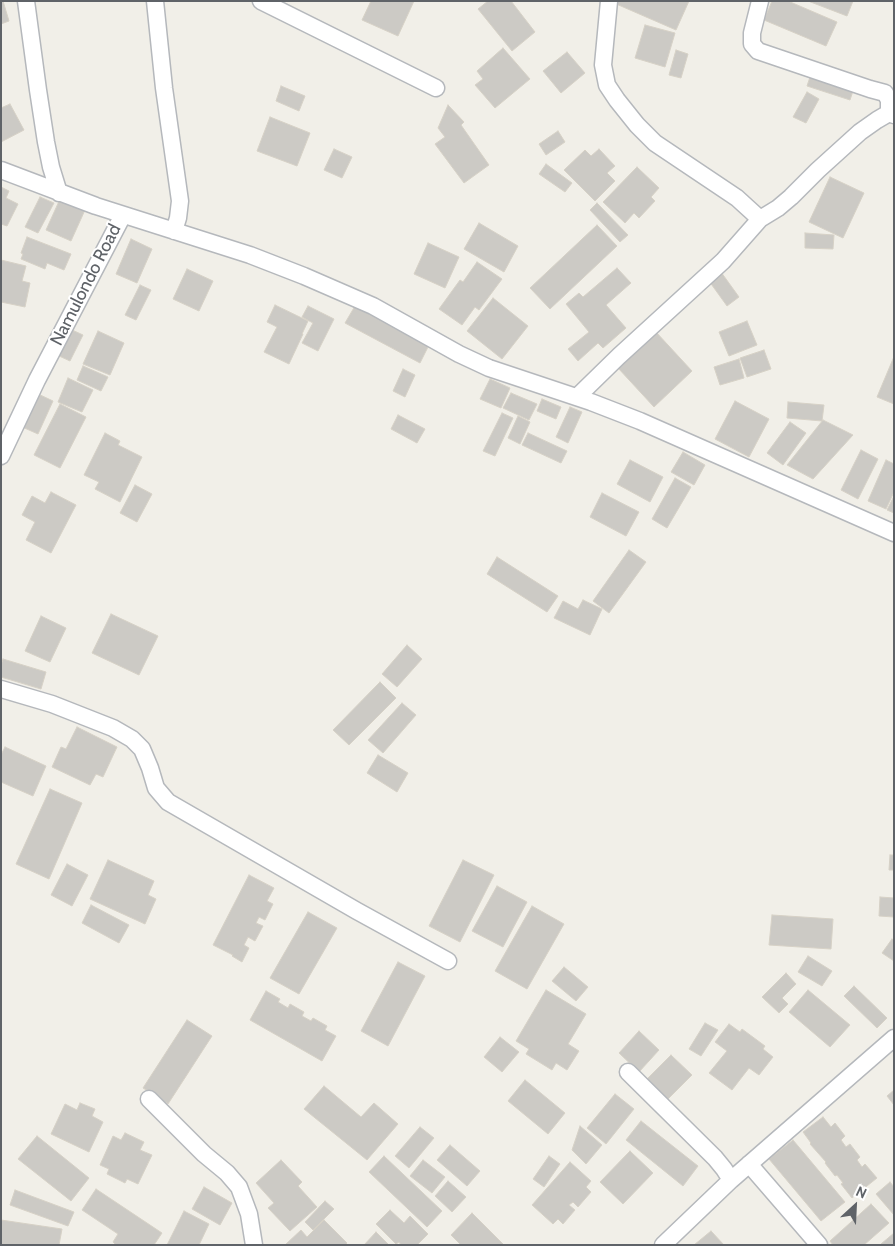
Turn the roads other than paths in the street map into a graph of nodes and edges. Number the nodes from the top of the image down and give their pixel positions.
1 (26, 1) edge
2 (156, 1) edge
3 (262, 1) edge
4 (609, 1) edge
5 (760, 1) edge
6 (436, 88) dead end
7 (891, 114) edge
8 (1, 170) edge
9 (58, 192) junction
10 (123, 215) junction
11 (760, 219) junction
12 (174, 231) junction
13 (577, 397) junction
14 (1, 456) edge
15 (894, 533) edge
16 (1, 689) edge
17 (448, 961) dead end
18 (894, 1038) edge
19 (628, 1072) dead end
20 (149, 1099) dead end
21 (749, 1164) junction
22 (731, 1180) junction
23 (254, 1245) edge
24 (663, 1245) edge
25 (819, 1245) edge

1 - 9 street
2 - 12 street
3 - 6 street
4 - 11 street
5 - 7 street
7 - 11 street
8 - 9 street, Namulondo Road
9 - 10 street, Namulondo Road
10 - 12 street
10 - 14 street, Namulondo Road
11 - 13 street
12 - 13 street
13 - 15 street
16 - 17 street
18 - 21 street
19 - 22 street
20 - 23 street
21 - 22 street
21 - 25 street
22 - 24 street

